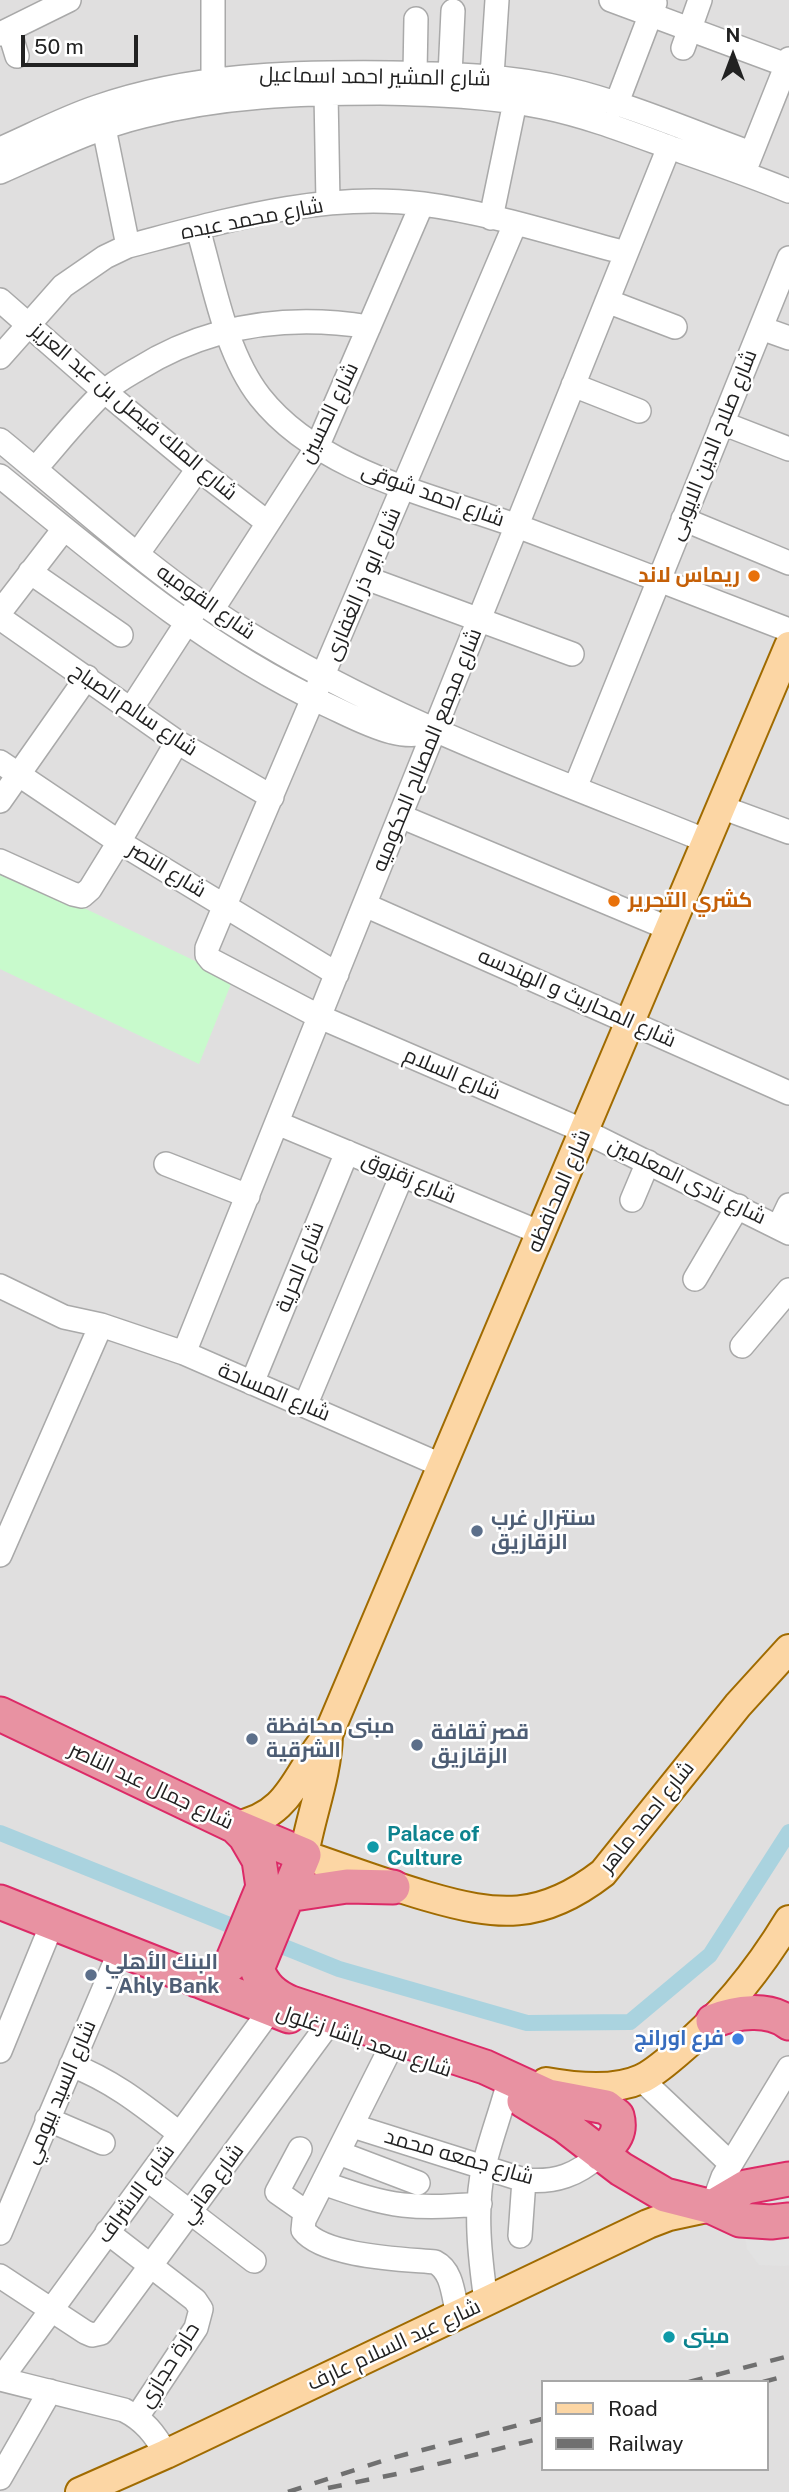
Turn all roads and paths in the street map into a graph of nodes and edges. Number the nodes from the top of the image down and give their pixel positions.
1 (212, 0) edge
2 (497, 0) edge
3 (611, 0) edge
4 (700, 0) edge
5 (55, 3) edge
6 (653, 7) edge
7 (453, 11) dead end
8 (416, 19) dead end
9 (4, 32) edge
10 (687, 38) junction
11 (17, 56) dead end
12 (788, 63) edge
13 (415, 73) junction
14 (450, 75) junction
15 (213, 80) junction
16 (491, 89) junction
17 (326, 93) junction
18 (516, 102) junction
19 (621, 114) junction
20 (104, 128) junction
21 (669, 147) junction
22 (0, 149) edge
23 (747, 163) junction
24 (0, 172) edge
25 (789, 191) edge
26 (328, 203) junction
27 (422, 204) junction
28 (491, 218) junction
29 (515, 224) junction
30 (198, 229) junction
31 (128, 246) junction
32 (626, 253) junction
33 (789, 258) edge
34 (0, 300) edge
35 (607, 300) junction
36 (29, 325) junction
37 (369, 327) junction
38 (675, 327) dead end
39 (761, 328) junction
40 (228, 330) junction
41 (789, 338) edge
42 (0, 358) edge
43 (573, 385) junction
44 (104, 391) junction
45 (639, 411) dead end
46 (722, 423) junction
47 (0, 440) edge
48 (317, 447) junction
49 (789, 449) edge
50 (35, 469) junction
51 (198, 469) junction
52 (0, 477) edge
53 (404, 487) junction
54 (683, 519) junction
55 (268, 523) junction
56 (517, 526) junction
57 (64, 528) junction
58 (138, 552) junction
59 (789, 563) edge
60 (30, 572) junction
61 (366, 578) junction
62 (659, 580) junction
63 (206, 606) junction
64 (0, 612) edge
65 (0, 618) edge
66 (479, 620) junction
67 (187, 622) junction
68 (789, 631) edge
69 (121, 635) dead end
70 (789, 646) edge
71 (572, 654) dead end
72 (87, 677) junction
73 (324, 677) junction
74 (315, 699) junction
75 (131, 709) junction
76 (434, 732) junction
77 (177, 742) junction
78 (10, 768) edge
79 (575, 788) junction
80 (272, 797) junction
81 (0, 801) edge
82 (721, 807) junction
83 (400, 816) junction
84 (789, 832) edge
85 (707, 841) junction
86 (119, 842) junction
87 (0, 861) edge
88 (225, 905) junction
89 (365, 905) junction
90 (670, 929) junction
91 (337, 974) junction
92 (320, 1017) junction
93 (631, 1021) junction
94 (789, 1093) edge
95 (277, 1123) junction
96 (584, 1131) junction
97 (347, 1152) junction
98 (648, 1162) junction
99 (166, 1164) dead end
100 (402, 1175) junction
101 (248, 1196) junction
102 (632, 1200) dead end
103 (789, 1205) edge
104 (738, 1206) junction
105 (784, 1230) edge
106 (541, 1233) junction
107 (695, 1279) dead end
108 (0, 1286) edge
109 (784, 1306) edge
110 (101, 1325) junction
111 (742, 1346) dead end
112 (184, 1353) junction
113 (252, 1383) junction
114 (305, 1406) junction
115 (443, 1466) junction
116 (0, 1555) edge
117 (789, 1649) edge
118 (0, 1714) edge
119 (328, 1735) junction
120 (235, 1826) junction
121 (304, 1854) junction
122 (393, 1887) junction
123 (279, 1893) junction
124 (0, 1902) edge
125 (789, 1920) edge
126 (52, 1924) junction
127 (120, 1951) junction
128 (234, 1971) junction
129 (281, 2006) junction
130 (713, 2021) junction
131 (789, 2022) edge
132 (324, 2030) junction
133 (0, 2051) edge
134 (389, 2051) junction
135 (71, 2065) junction
136 (789, 2068) edge
137 (641, 2079) junction
138 (495, 2080) junction
139 (47, 2119) junction
140 (353, 2126) junction
141 (180, 2134) junction
142 (103, 2143) dead end
143 (300, 2149) dead end
144 (339, 2153) junction
145 (601, 2154) junction
146 (731, 2164) junction
147 (484, 2166) junction
148 (147, 2179) junction
149 (789, 2179) edge
150 (524, 2180) junction
151 (323, 2183) junction
152 (418, 2183) dead end
153 (480, 2204) junction
154 (712, 2207) junction
155 (191, 2213) junction
156 (307, 2213) junction
157 (789, 2220) edge
158 (107, 2232) junction
159 (0, 2233) edge
160 (520, 2236) dead end
161 (254, 2261) dead end
162 (152, 2265) junction
163 (0, 2276) edge
164 (486, 2301) junction
165 (50, 2309) junction
166 (458, 2315) junction
167 (0, 2379) edge
168 (50, 2391) junction
169 (137, 2417) junction
170 (166, 2454) junction
171 (0, 2478) edge
172 (80, 2492) edge

1 - 15 street
2 - 16 street
3 - 6 street
4 - 10 street
5 - 9 street
6 - 10 street
6 - 19 street
7 - 14 street
8 - 13 street
9 - 11 street
10 - 12 street
12 - 23 street
13 - 14 street, شارع المشير احمد اسماعيل
13 - 15 street, شارع المشير احمد اسماعيل
14 - 16 street, شارع المشير احمد اسماعيل
15 - 22 street, شارع المشير احمد اسماعيل
16 - 17 street, شارع المشير احمد اسماعيل
16 - 18 street, شارع المشير احمد اسماعيل
16 - 19 street, شارع المشير احمد اسماعيل
17 - 20 street, شارع المشير احمد اسماعيل
17 - 26 street
18 - 19 street, شارع المشير احمد اسماعيل
18 - 28 street
19 - 21 street, شارع المشير احمد اسماعيل
19 - 23 street, شارع المشير احمد اسماعيل
20 - 24 street, شارع المشير احمد اسماعيل
20 - 31 street
21 - 23 street, شارع المشير احمد اسماعيل
21 - 32 street, شارع مجمع المصالح الحكوميه
23 - 25 street, شارع المشير احمد اسماعيل
26 - 27 street, شارع محمد عبده
26 - 30 street, شارع محمد عبده
27 - 28 street, شارع محمد عبده
27 - 37 street, شارع الحسين
28 - 29 street, شارع محمد عبده
29 - 32 street, شارع محمد عبده
29 - 53 street, شارع ابو ذر الغفارى
30 - 31 street, شارع محمد عبده
30 - 40 street, شارع احمد شوقى
31 - 36 street, شارع محمد عبده
32 - 35 street, شارع مجمع المصالح الحكوميه
33 - 39 street, شارع صلاح الدين الايوبى
34 - 36 street, شارع الملك فيصل بن عبد العزيز
35 - 38 street
35 - 43 street, شارع مجمع المصالح الحكوميه
36 - 42 street, شارع محمد عبده
36 - 44 street, شارع الملك فيصل بن عبد العزيز
37 - 40 street
37 - 48 street, شارع الحسين
39 - 41 street
39 - 46 street, شارع صلاح الدين الايوبى
40 - 44 street
40 - 48 street, شارع احمد شوقى
43 - 45 street
43 - 56 street, شارع مجمع المصالح الحكوميه
44 - 50 street
44 - 51 street, شارع الملك فيصل بن عبد العزيز
46 - 49 street
46 - 54 street, شارع صلاح الدين الايوبى
47 - 50 street, شارع القوميه
48 - 53 street, شارع احمد شوقى
48 - 55 street, شارع الحسين
50 - 58 street, شارع القوميه
51 - 55 street, شارع الملك فيصل بن عبد العزيز
51 - 58 street
52 - 57 street, شارع القوميه
53 - 56 street, شارع احمد شوقى
53 - 61 street, شارع ابو ذر الغفارى
54 - 59 street
54 - 62 street, شارع صلاح الدين الايوبى
55 - 63 street, شارع الحسين
56 - 62 street, شارع احمد شوقى
56 - 66 street, شارع مجمع المصالح الحكوميه
57 - 60 street
57 - 67 street, شارع القوميه
58 - 63 street, شارع القوميه
60 - 64 street
60 - 69 street
61 - 66 street
61 - 73 street, شارع ابو ذر الغفارى
62 - 68 street, شارع احمد شوقى
62 - 79 street, شارع صلاح الدين الايوبى
63 - 67 street, شارع الحسين
63 - 73 street, شارع القوميه
65 - 72 street, شارع سالم الصباح
66 - 71 street
66 - 76 street, شارع مجمع المصالح الحكوميه
67 - 74 street, شارع القوميه
67 - 75 street, شارع الحسين
70 - 82 main road, شارع المحافظه
72 - 75 street, شارع سالم الصباح
72 - 78 street
73 - 74 street, شارع ابو ذر الغفارى
73 - 76 street, شارع القوميه
74 - 76 street, شارع القوميه
74 - 80 street, شارع ابو ذر الغفارى
75 - 77 street, شارع سالم الصباح
76 - 79 street, شارع القوميه
76 - 83 street, شارع مجمع المصالح الحكوميه
77 - 80 street, شارع سالم الصباح
77 - 86 street
78 - 81 street
78 - 86 street, شارع النصر
79 - 85 street, شارع القوميه
80 - 88 street, شارع ابو ذر الغفارى
82 - 84 street
82 - 85 main road, شارع المحافظه
83 - 89 street, شارع مجمع المصالح الحكوميه
83 - 90 street
85 - 90 main road, شارع المحافظه
86 - 87 street
86 - 88 street, شارع النصر
88 - 91 street, شارع النصر
88 - 92 street, شارع السلام
89 - 91 street, شارع مجمع المصالح الحكوميه
89 - 93 street, شارع المحاريث و الهندسه
90 - 93 main road, شارع المحافظه
91 - 92 street, شارع مجمع المصالح الحكوميه
92 - 95 street, شارع مجمع المصالح الحكوميه
92 - 96 street, شارع السلام
93 - 94 street, شارع المحاريث و الهندسه
93 - 96 main road, شارع المحافظه
95 - 97 street, شارع زقزوق
95 - 101 street, شارع مجمع المصالح الحكوميه
96 - 98 street, شارع نادى المعلمين
96 - 106 main road, شارع المحافظه
97 - 100 street, شارع زقزوق
97 - 113 street, شارع الحرية
98 - 102 street
98 - 104 street, شارع نادى المعلمين
99 - 101 street
100 - 106 street, شارع زقزوق
100 - 114 street
101 - 112 street, شارع مجمع المصالح الحكوميه
103 - 105 street
104 - 105 street, شارع نادى المعلمين
104 - 107 street
106 - 115 main road, شارع المحافظه
108 - 110 street, شارع المساحة
109 - 111 street
110 - 112 street, شارع المساحة
110 - 116 street
112 - 113 street, شارع المساحة
113 - 114 street, شارع المساحة
114 - 115 street, شارع المساحة
115 - 119 main road, شارع المحافظه
117 - 122 main road, شارع احمد ماهر
118 - 120 highway, شارع جمال عبد الناصر
119 - 120 main road, شارع المحافظه
119 - 121 main road, شارع المحافظه
120 - 121 highway, شارع جمال عبد الناصر
120 - 123 highway
121 - 122 main road, شارع احمد ماهر
121 - 123 highway
122 - 123 highway
123 - 128 highway
124 - 126 highway, شارع سعد باشا زغلول
125 - 130 main road
126 - 127 highway, شارع سعد باشا زغلول
126 - 133 street
127 - 128 highway, شارع سعد باشا زغلول
127 - 135 street, شارع السيد بيومي
128 - 129 highway, شارع سعد باشا زغلول
128 - 129 highway
129 - 132 highway, شارع سعد باشا زغلول
129 - 138 highway, شارع سعد باشا زغلول
129 - 141 street, شارع الاشراف
130 - 131 highway
130 - 137 main road
132 - 134 highway, شارع سعد باشا زغلول
132 - 155 street, شارع هاني
134 - 138 highway, شارع سعد باشا زغلول
134 - 140 street
135 - 139 street, شارع السيد بيومي
135 - 141 street
136 - 146 street
137 - 138 main road
137 - 146 street
138 - 145 highway
138 - 147 street
139 - 142 street
139 - 159 street, شارع السيد بيومي
140 - 144 street
140 - 147 street, شارع جمعه محمد
141 - 148 street, شارع الاشراف
143 - 156 street
144 - 151 street
144 - 152 street
145 - 150 street, شارع جمعه محمد
145 - 154 highway
146 - 154 street
147 - 150 street, شارع جمعه محمد
147 - 153 street
148 - 155 street
148 - 158 street, شارع الاشراف
149 - 154 highway
150 - 160 street
151 - 153 street
151 - 156 street
153 - 164 street
154 - 157 highway
154 - 164 main road, شارع عبد السلام عارف
155 - 161 street
155 - 162 street, شارع هاني
156 - 166 street
158 - 162 street, حارة حجازي
158 - 165 street, شارع الاشراف
162 - 165 street, شارع هاني
162 - 169 street, حارة حجازي
163 - 165 street
164 - 166 main road, شارع عبد السلام عارف
165 - 167 street, شارع الاشراف
166 - 170 main road, شارع عبد السلام عارف
167 - 168 street
168 - 169 street
168 - 171 street
169 - 170 street
170 - 172 main road, شارع عبد السلام عارف

